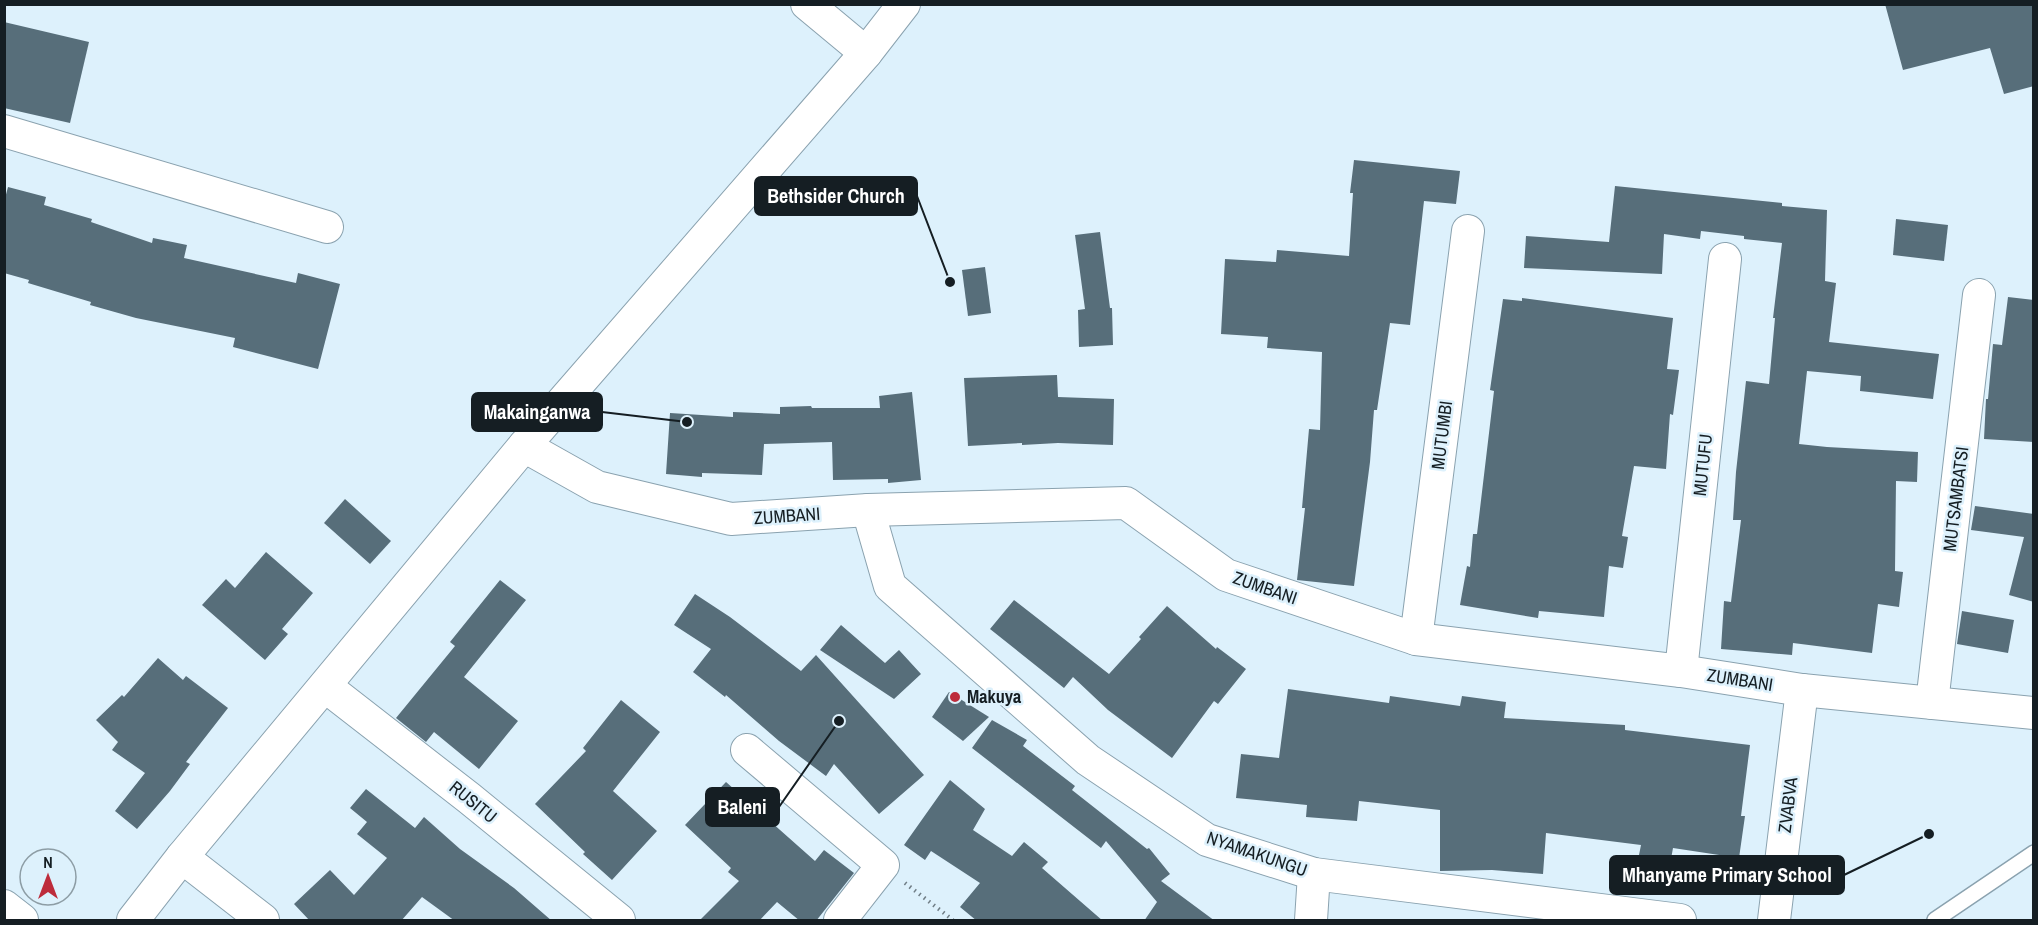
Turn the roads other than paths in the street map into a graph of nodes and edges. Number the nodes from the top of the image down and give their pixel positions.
1 (807, 4) edge
2 (904, 4) edge
3 (866, 53) junction
4 (4, 131) edge
5 (327, 227) dead end
6 (1468, 231) dead end
7 (1725, 259) dead end
8 (1979, 295) dead end
9 (524, 446) junction
10 (868, 510) junction
11 (1416, 639) junction
12 (1681, 671) junction
13 (325, 686) junction
14 (1802, 690) junction
15 (1932, 703) junction
16 (2034, 713) edge
17 (747, 750) dead end
18 (2034, 853) edge
19 (182, 857) junction
20 (1314, 874) junction
21 (4, 906) edge
22 (22, 921) edge
23 (133, 921) edge
24 (263, 921) edge
25 (619, 921) edge
26 (840, 921) edge
27 (1311, 921) edge
28 (1680, 921) edge
29 (1774, 921) edge
30 (1935, 921) edge

1 - 3 street
2 - 3 street
3 - 9 street
4 - 5 street
6 - 11 street, MUTUMBI
7 - 12 street, MUTUFU
8 - 15 street, MUTSAMBATSI
9 - 10 street, ZUMBANI
9 - 13 street
10 - 11 street, ZUMBANI
10 - 20 street, NYAMAKUNGU
11 - 12 street, ZUMBANI
12 - 14 street, ZUMBANI
13 - 19 street
13 - 25 street, RUSITU
14 - 15 street, ZUMBANI
14 - 29 street, ZVABVA
15 - 16 street, ZUMBANI
17 - 26 street
18 - 30 lane
19 - 23 street
19 - 24 street
20 - 27 street
20 - 28 street, NYAMAKUNGU
21 - 22 street

